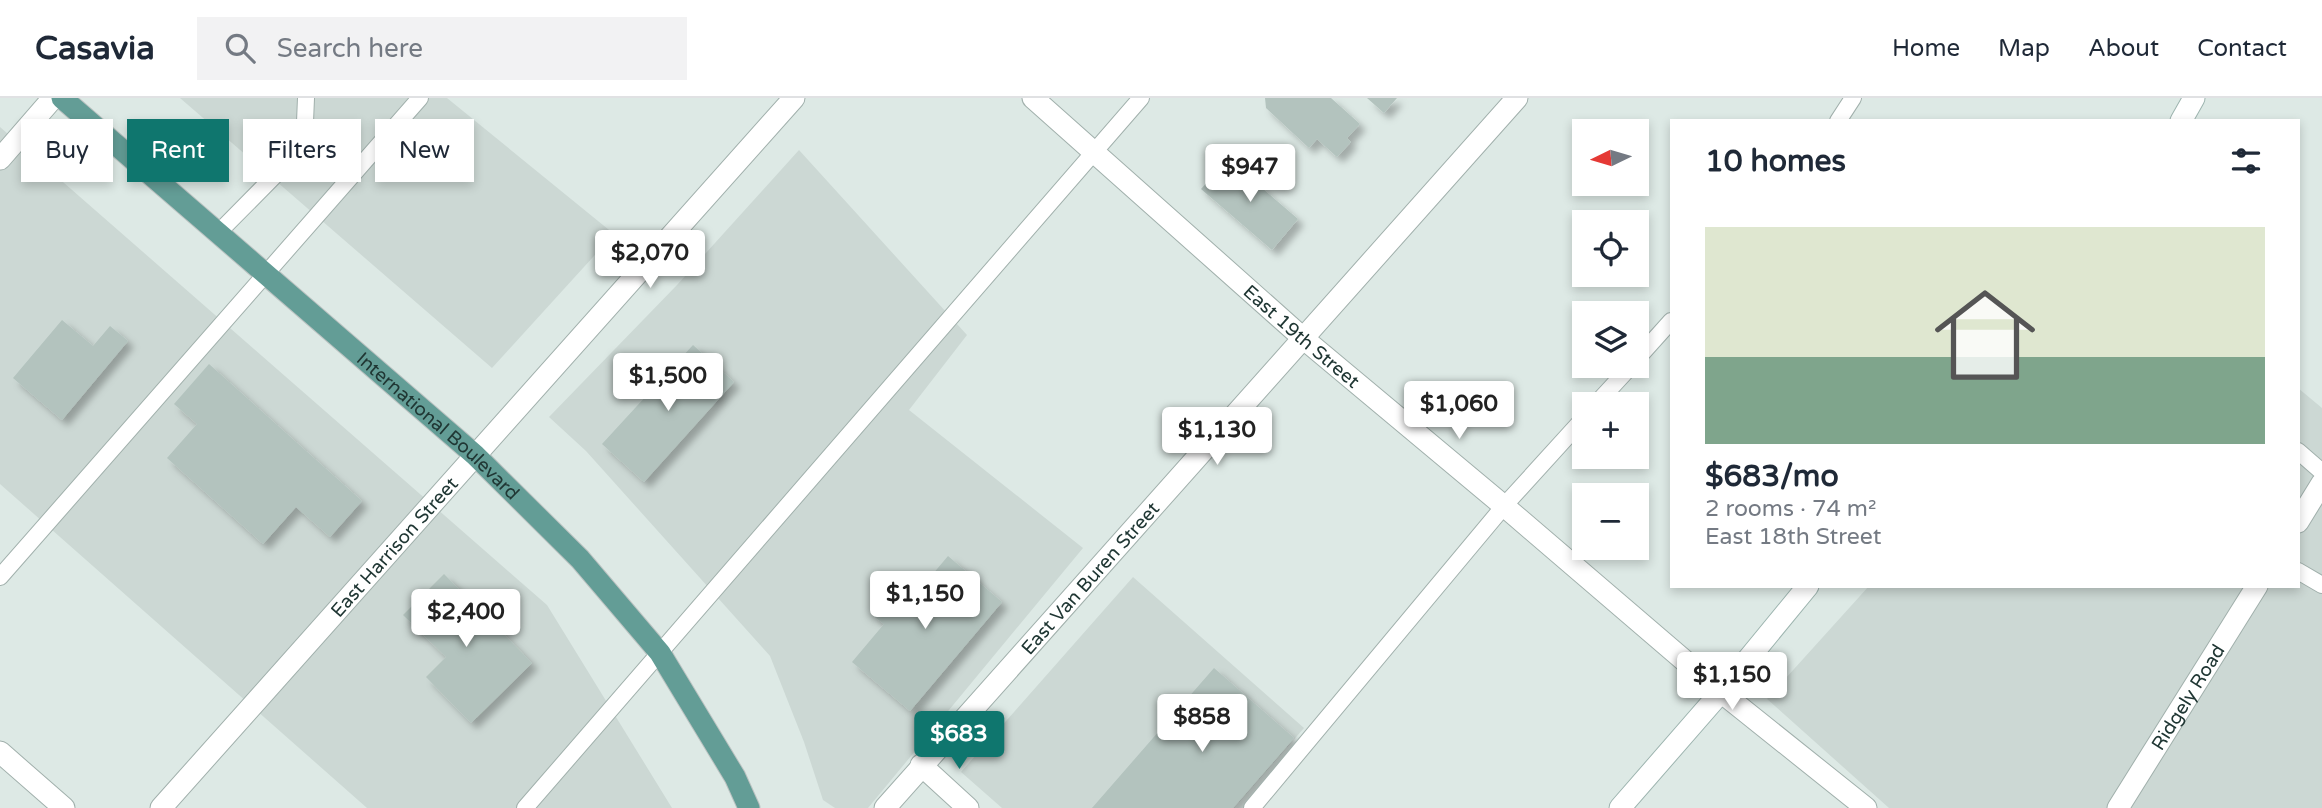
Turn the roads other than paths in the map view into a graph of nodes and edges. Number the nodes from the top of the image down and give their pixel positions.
1 (53, 98) edge
2 (62, 98) edge
3 (306, 98) edge
4 (420, 98) edge
5 (794, 98) edge
6 (1032, 98) edge
7 (1141, 98) edge
8 (1517, 98) edge
9 (1853, 98) edge
10 (2194, 98) edge
11 (1839, 119) edge
12 (2182, 119) edge
13 (1095, 151) junction
14 (0, 159) edge
15 (218, 233) junction
16 (266, 274) junction
17 (1670, 322) edge
18 (1304, 339) junction
19 (1649, 346) edge
20 (1620, 378) edge
21 (1607, 392) edge
22 (1572, 431) edge
23 (2300, 453) edge
24 (475, 455) junction
25 (2322, 472) edge
26 (2322, 483) edge
27 (1504, 506) junction
28 (2300, 519) edge
29 (2300, 572) edge
30 (0, 577) edge
31 (2322, 585) edge
32 (1806, 588) edge
33 (2257, 588) edge
34 (660, 653) junction
35 (1721, 692) junction
36 (0, 752) edge
37 (921, 765) junction
38 (64, 808) edge
39 (161, 808) edge
40 (525, 808) edge
41 (749, 808) edge
42 (885, 808) edge
43 (968, 808) edge
44 (1252, 808) edge
45 (1620, 808) edge
46 (1866, 808) edge
47 (2118, 808) edge

1 - 14 street
2 - 15 main road, International Boulevard
3 - 15 lane
4 - 16 lane
5 - 24 street, East Harrison Street
6 - 13 street, East 19th Street
7 - 13 lane
8 - 18 street, East Van Buren Street
9 - 11 lane
10 - 12 street
13 - 18 street, East 19th Street
13 - 34 lane
15 - 16 main road, International Boulevard
16 - 24 main road, International Boulevard
16 - 30 lane
17 - 19 lane
18 - 27 street, East 19th Street
18 - 37 street, East Van Buren Street
20 - 21 lane
22 - 27 lane
23 - 25 lane
24 - 34 main road, International Boulevard
24 - 39 street, East Harrison Street
26 - 28 street
27 - 35 street, East 19th Street
27 - 44 lane
29 - 31 lane
32 - 35 street
33 - 47 street, Ridgely Road
34 - 40 lane
34 - 41 main road, International Boulevard
35 - 45 street
35 - 46 street, East 19th Street
36 - 38 street
37 - 42 street, East Van Buren Street
37 - 43 street

